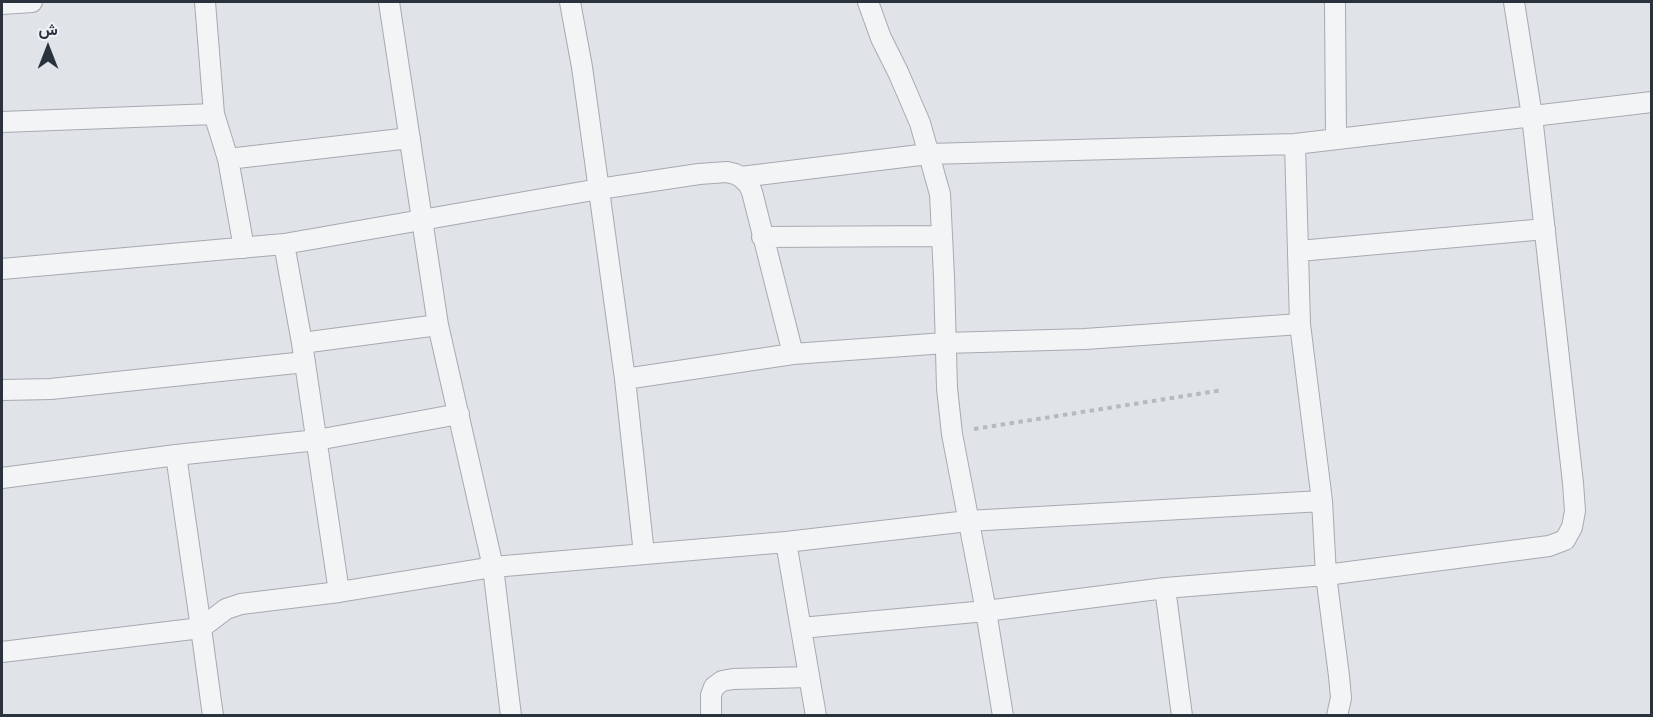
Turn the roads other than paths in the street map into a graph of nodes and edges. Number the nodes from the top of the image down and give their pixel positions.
1 (32, 2) edge
2 (205, 2) edge
3 (389, 2) edge
4 (570, 2) edge
5 (867, 2) edge
6 (1335, 2) edge
7 (1514, 2) edge
8 (2, 4) edge
9 (1652, 102) edge
10 (214, 114) junction
11 (1532, 116) junction
12 (2, 122) edge
13 (410, 138) junction
14 (1336, 139) junction
15 (1295, 144) junction
16 (928, 154) junction
17 (228, 159) junction
18 (741, 177) junction
19 (599, 189) junction
20 (423, 220) junction
21 (1545, 229) junction
22 (942, 236) junction
23 (762, 237) junction
24 (284, 244) junction
25 (244, 248) junction
26 (1299, 251) junction
27 (2, 269) edge
28 (1300, 324) junction
29 (438, 325) junction
30 (945, 343) junction
31 (304, 352) junction
32 (794, 354) junction
33 (625, 379) junction
34 (2, 390) edge
35 (459, 414) junction
36 (317, 440) junction
37 (176, 455) junction
38 (2, 478) edge
39 (1322, 501) junction
40 (968, 521) junction
41 (786, 542) junction
42 (644, 554) junction
43 (493, 567) junction
44 (1326, 575) junction
45 (1165, 588) junction
46 (339, 592) junction
47 (986, 611) junction
48 (201, 628) junction
49 (801, 628) junction
50 (2, 652) edge
51 (809, 677) junction
52 (213, 716) edge
53 (511, 716) edge
54 (711, 716) edge
55 (816, 716) edge
56 (1003, 716) edge
57 (1182, 716) edge
58 (1337, 716) edge

1 - 8 street
2 - 10 street
3 - 13 street
4 - 19 street
5 - 16 street
6 - 14 street
7 - 11 street
9 - 11 street
10 - 12 street
10 - 17 street
11 - 14 street
11 - 21 street
13 - 17 street
13 - 20 street
14 - 15 street
15 - 16 street
15 - 26 street
16 - 18 street
16 - 22 street
17 - 25 street
18 - 19 street
18 - 23 street
19 - 20 street
19 - 33 street
20 - 24 street
20 - 29 street
21 - 26 street
21 - 44 street
22 - 23 street
22 - 30 street
23 - 32 street
24 - 25 street
24 - 31 street
25 - 27 street
26 - 28 street
28 - 30 street
28 - 39 street
29 - 31 street
29 - 35 street
30 - 32 street
30 - 40 street
31 - 34 street
31 - 36 street
32 - 33 street
33 - 42 street
35 - 36 street
35 - 43 street
36 - 37 street
36 - 46 street
37 - 38 street
37 - 48 street
39 - 40 street
39 - 44 street
40 - 41 street
40 - 47 street
41 - 42 street
41 - 49 street
42 - 43 street
43 - 46 street
43 - 53 street
44 - 45 street
44 - 58 street
45 - 47 street
45 - 57 street
46 - 48 street
47 - 49 street
47 - 56 street
48 - 50 street
48 - 52 street
49 - 51 street
51 - 54 street
51 - 55 street

